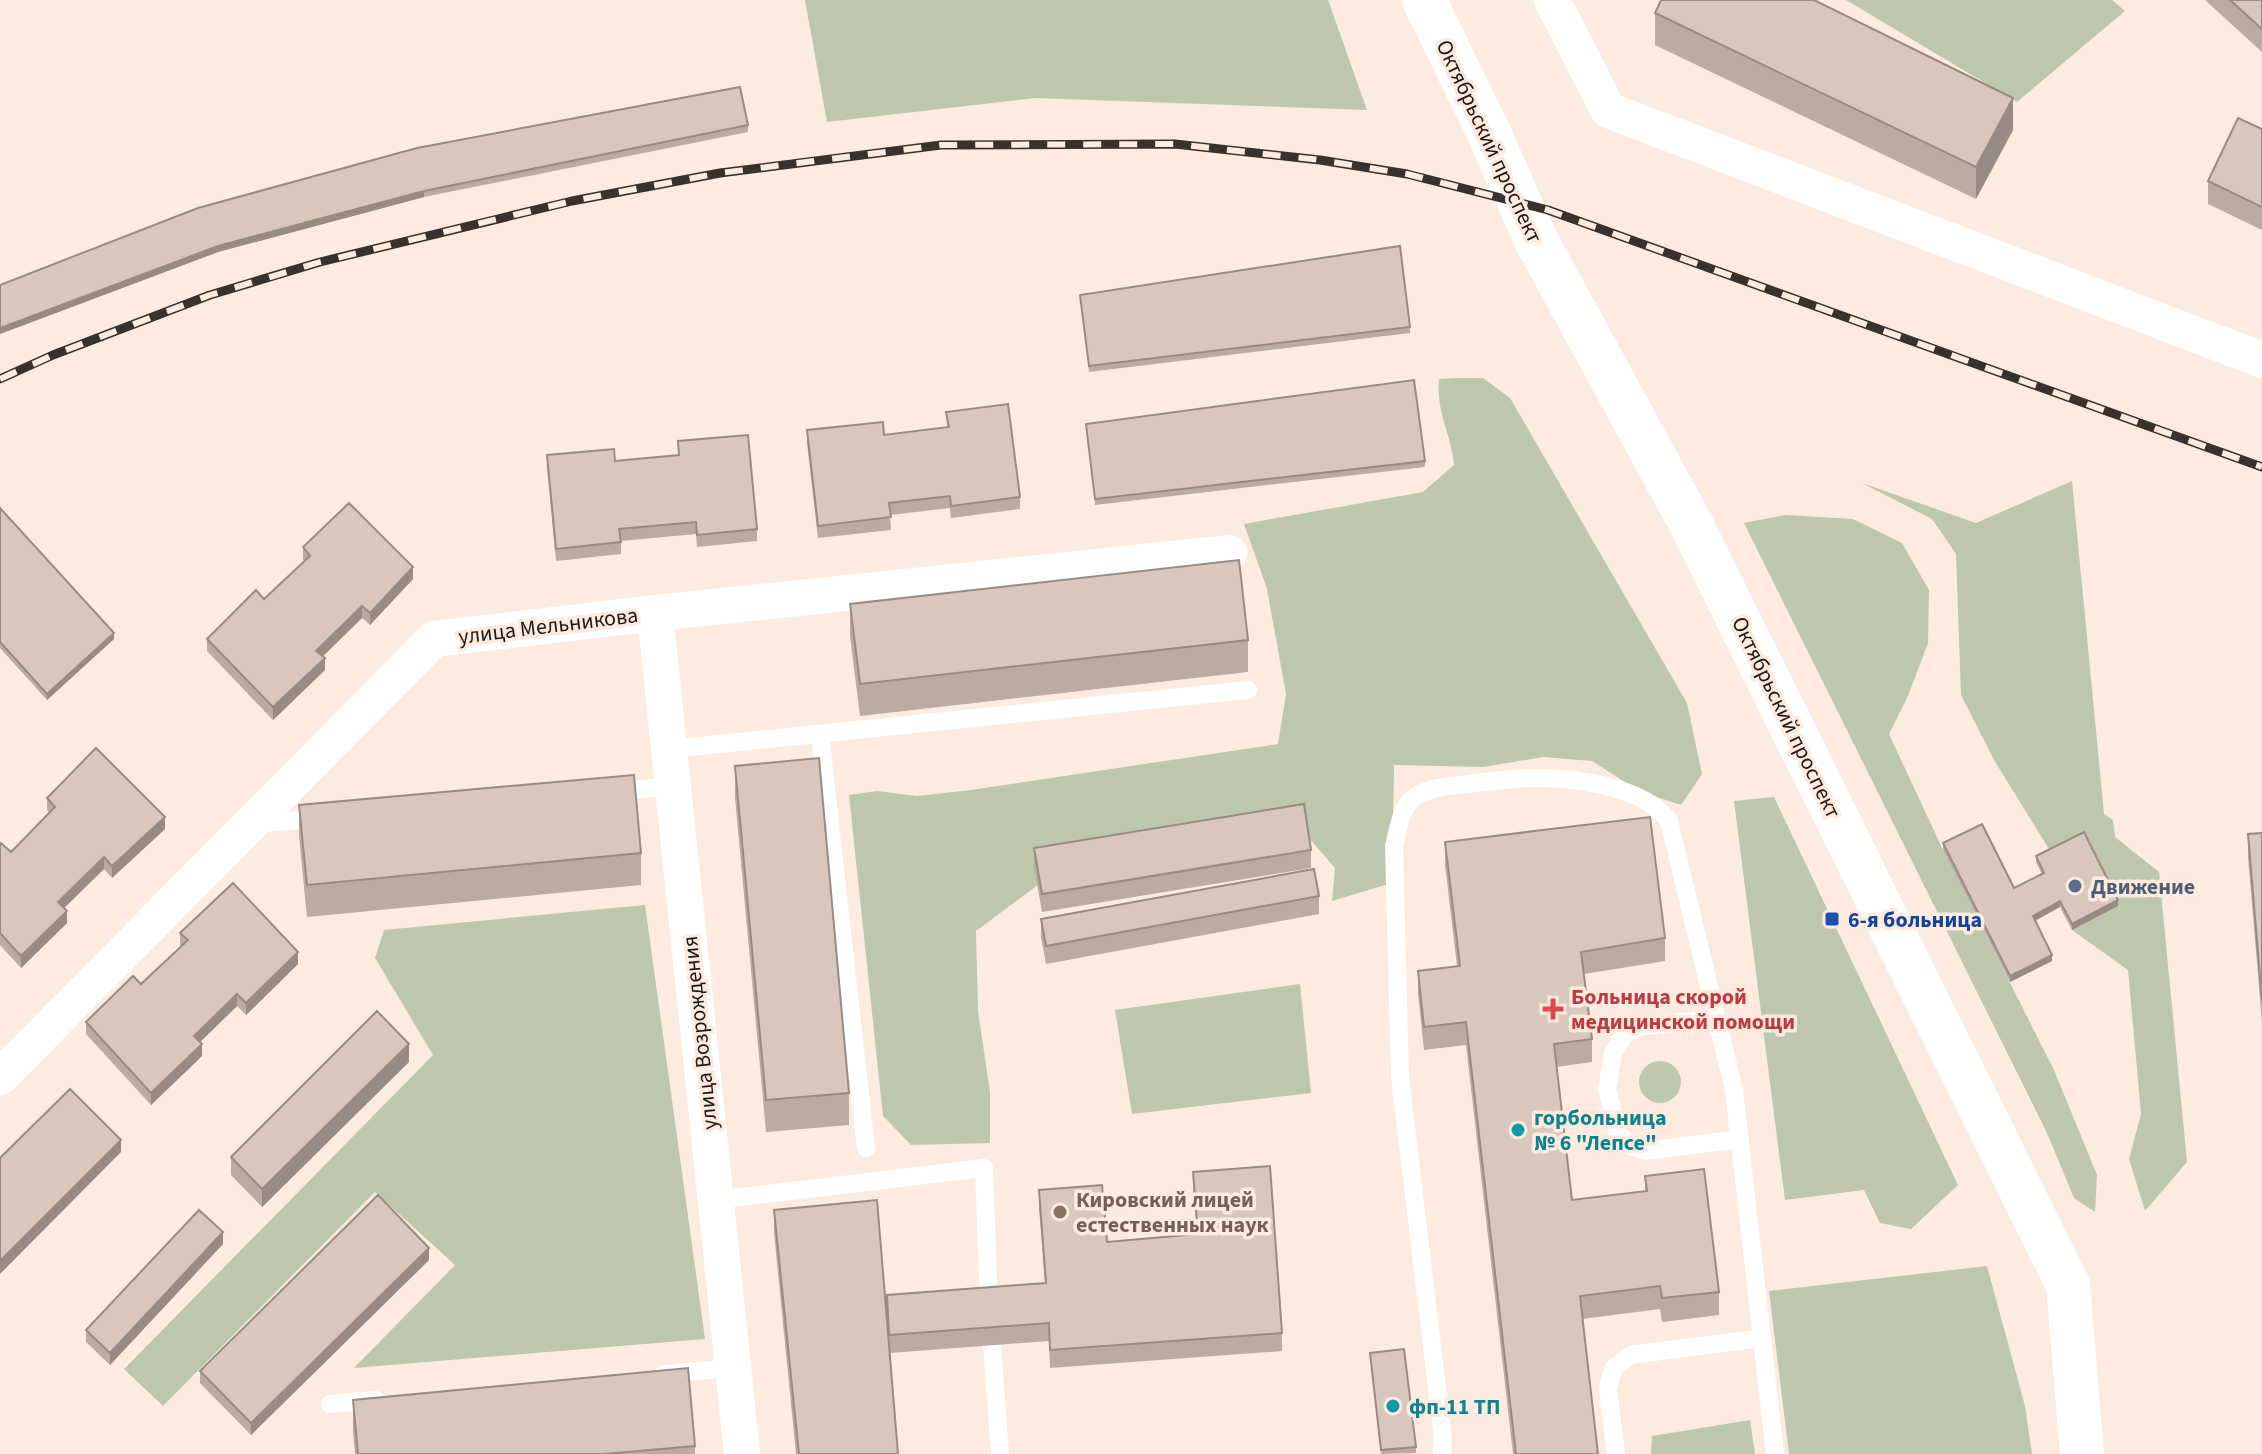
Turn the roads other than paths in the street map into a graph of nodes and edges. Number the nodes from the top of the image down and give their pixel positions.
1 (1424, 0) edge
2 (1552, 0) edge
3 (2262, 360) edge
4 (1229, 553) dead end
5 (655, 613) junction
6 (1248, 690) dead end
7 (820, 734) junction
8 (670, 749) junction
9 (673, 786) junction
10 (595, 793) edge
11 (344, 816) edge
12 (250, 824) junction
13 (1717, 1019) junction
14 (0, 1077) edge
15 (1740, 1139) junction
16 (866, 1148) dead end
17 (716, 1200) junction
18 (989, 1305) edge
19 (1762, 1338) junction
20 (992, 1345) edge
21 (733, 1368) junction
22 (640, 1376) edge
23 (392, 1399) edge
24 (330, 1404) dead end
25 (742, 1454) edge
26 (1000, 1454) edge
27 (1442, 1454) edge
28 (1616, 1454) edge
29 (1775, 1454) edge
30 (2082, 1454) edge

1 - 30 main road, Октябрьский проспект
2 - 3 street
4 - 5 street, улица Мельникова
5 - 8 street, улица Возрождения
5 - 12 street, улица Мельникова
6 - 7 lane
7 - 8 lane
7 - 16 lane
8 - 9 street, улица Возрождения
9 - 10 lane
9 - 17 street, улица Возрождения
11 - 12 lane
12 - 14 street, улица Мельникова
13 - 15 lane
13 - 15 lane
13 - 27 lane
15 - 19 lane
17 - 18 lane
17 - 21 street, улица Возрождения
19 - 28 lane
19 - 29 lane
20 - 26 lane
21 - 22 lane
21 - 25 street, улица Возрождения
23 - 24 lane

